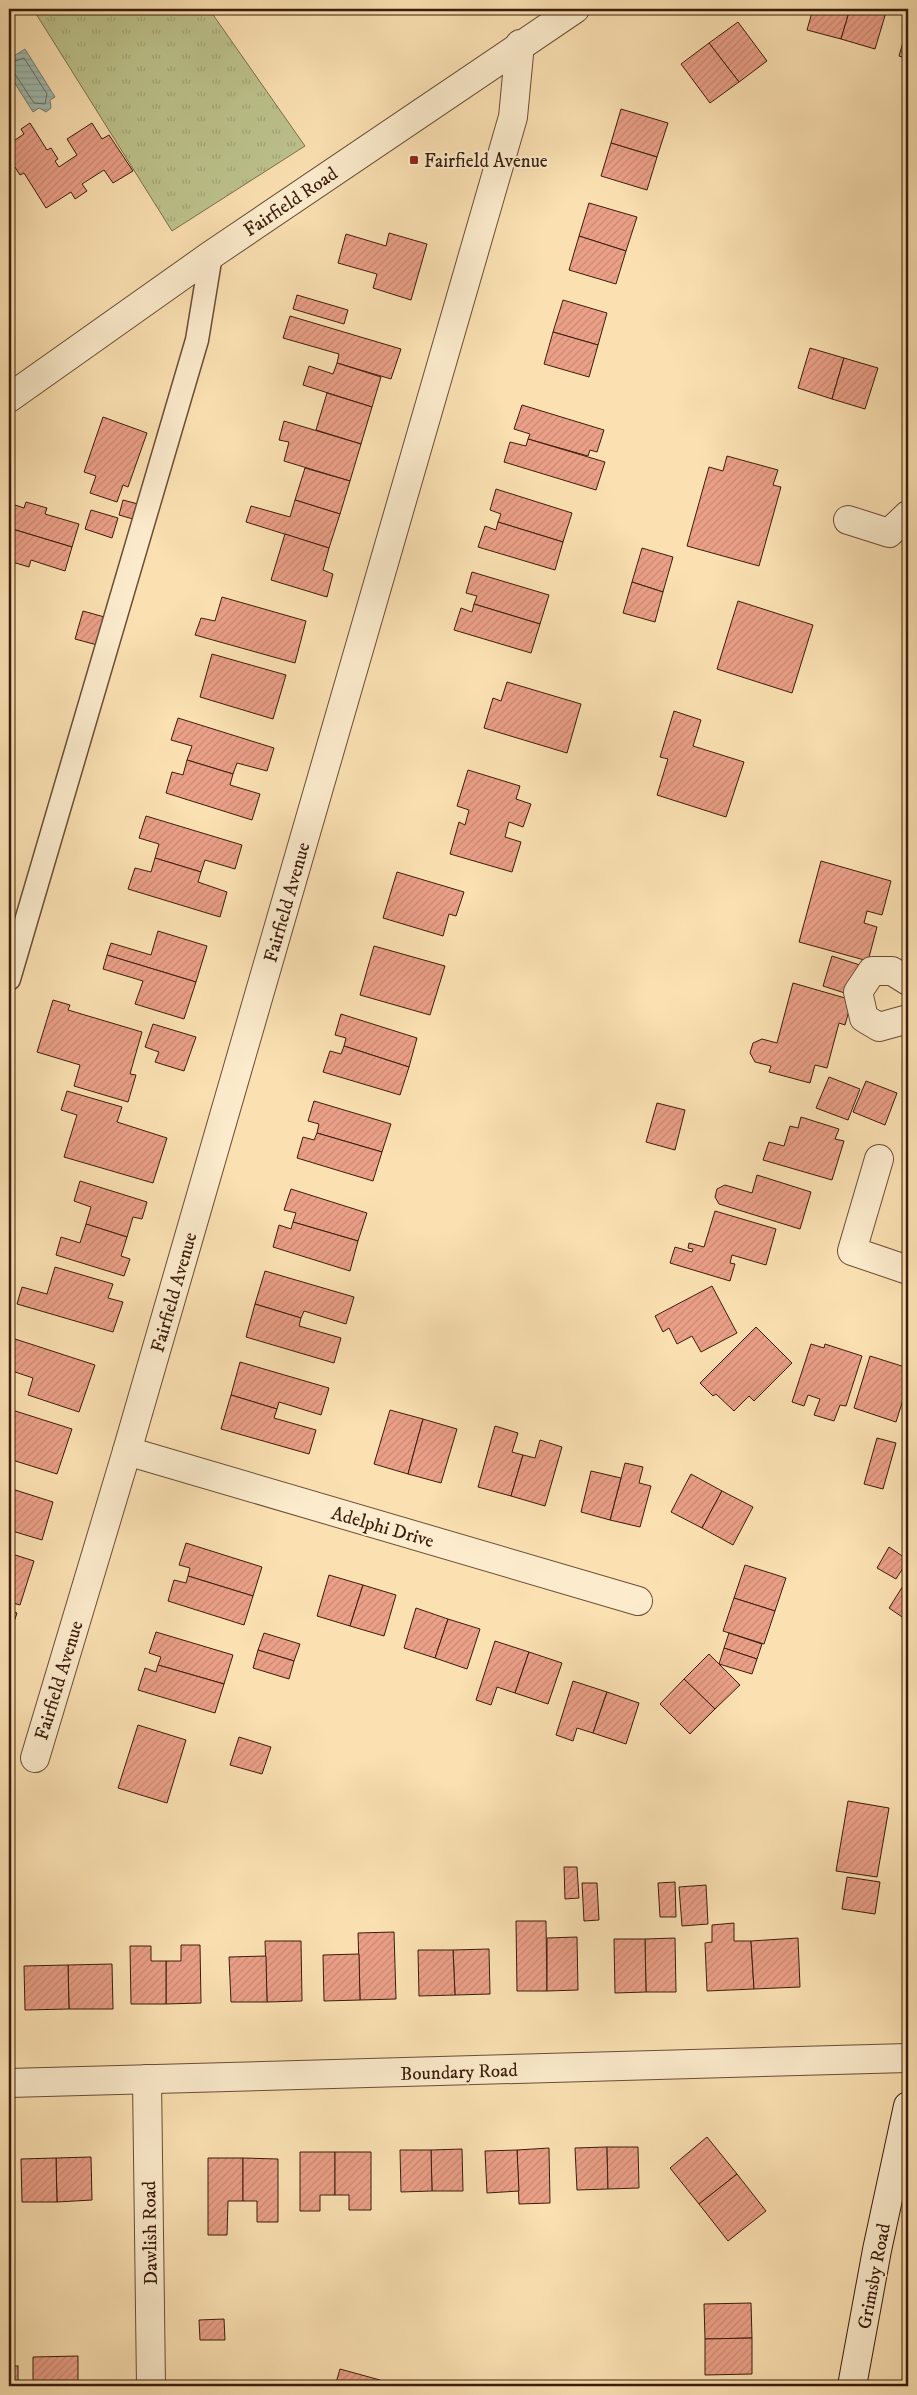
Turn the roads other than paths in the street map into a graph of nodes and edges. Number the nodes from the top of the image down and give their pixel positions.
1 (569, 10) edge
2 (520, 44) junction
3 (211, 255) junction
4 (9, 398) edge
5 (908, 515) edge
6 (848, 520) dead end
7 (9, 979) edge
8 (908, 981) edge
9 (908, 1019) edge
10 (879, 1159) dead end
11 (908, 1270) edge
12 (127, 1451) junction
13 (638, 1601) dead end
14 (35, 1758) dead end
15 (908, 2058) edge
16 (147, 2079) junction
17 (9, 2083) edge
18 (908, 2106) edge
19 (151, 2386) edge
20 (852, 2386) edge

1 - 2 street, Fairfield Road
2 - 3 street, Fairfield Road
2 - 12 street, Fairfield Avenue
3 - 4 street, Fairfield Road
3 - 7 lane
5 - 6 street
8 - 9 street
10 - 11 street
12 - 13 street, Adelphi Drive
12 - 14 street, Fairfield Avenue
15 - 16 street, Boundary Road
16 - 17 street, Boundary Road
16 - 19 street, Dawlish Road
18 - 20 street, Grimsby Road

